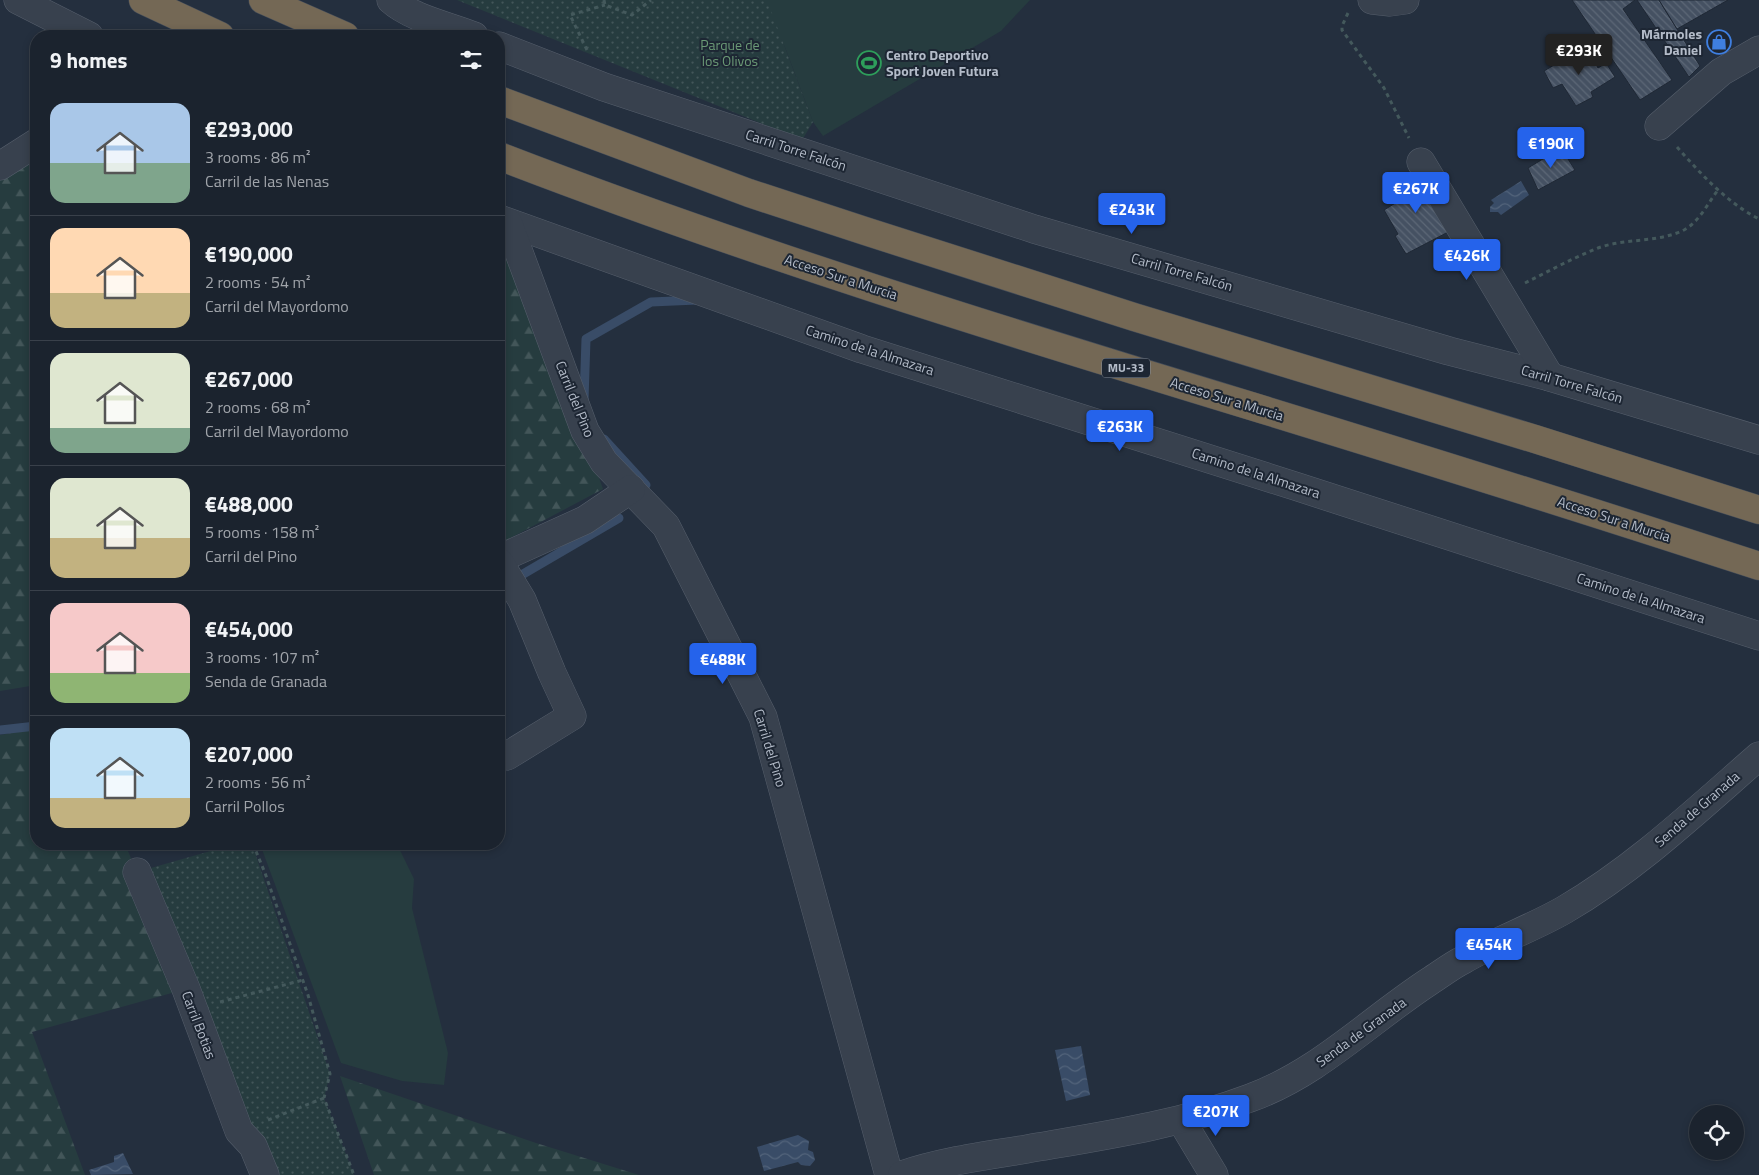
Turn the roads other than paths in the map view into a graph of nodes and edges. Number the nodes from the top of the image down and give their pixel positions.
1 (18, 0) edge
2 (143, 0) edge
3 (263, 0) edge
4 (391, 0) edge
5 (1405, 0) edge
6 (1362, 3) edge
7 (77, 30) edge
8 (207, 30) edge
9 (331, 30) edge
10 (457, 30) edge
11 (505, 48) edge
12 (1759, 50) edge
13 (505, 102) edge
14 (1659, 126) road end
15 (30, 147) edge
16 (505, 158) edge
17 (1421, 162) road end
18 (0, 166) edge
19 (505, 221) edge
20 (505, 224) edge
21 (1550, 377) junction
22 (1759, 440) edge
23 (631, 489) junction
24 (1759, 510) edge
25 (505, 558) edge
26 (1759, 566) edge
27 (505, 571) edge
28 (1759, 636) edge
29 (507, 756) dead end
30 (1759, 756) edge
31 (137, 872) dead end
32 (1181, 1120) junction
33 (265, 1175) edge
34 (889, 1175) edge
35 (902, 1175) edge
36 (1214, 1175) edge

1 - 7 street
2 - 8 highway
3 - 9 highway
4 - 10 street
5 - 6 street
11 - 21 street, Carril Torre Falcón
12 - 14 street
13 - 24 highway
15 - 18 street
16 - 26 highway, Acceso Sur a Murcia / MU-33
17 - 21 street
19 - 28 street, Camino de la Almazara
20 - 23 street, Carril del Pino
21 - 22 street, Carril Torre Falcón
23 - 25 street
23 - 34 street, Carril del Pino
27 - 29 street
30 - 32 street, Senda de Granada
31 - 33 street, Carril Botias
32 - 35 street, Senda de Granada
32 - 36 street

